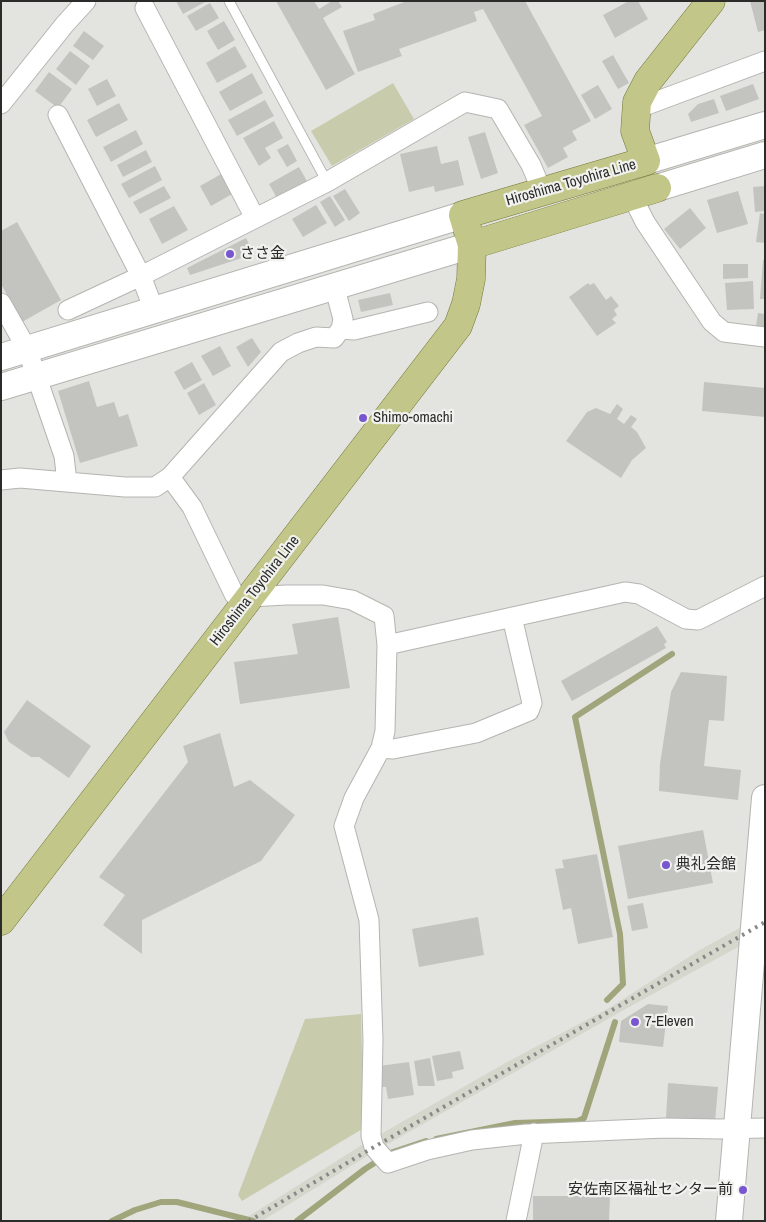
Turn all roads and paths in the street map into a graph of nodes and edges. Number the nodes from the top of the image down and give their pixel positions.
1 (86, 1) edge
2 (229, 1) edge
3 (711, 1) edge
4 (145, 8) dead end
5 (765, 61) edge
6 (1, 104) edge
7 (636, 109) junction
8 (58, 115) dead end
9 (765, 125) edge
10 (765, 155) edge
11 (646, 161) junction
12 (327, 182) junction
13 (542, 191) junction
14 (644, 192) junction
15 (463, 215) junction
16 (255, 218) junction
17 (472, 245) junction
18 (141, 276) junction
19 (334, 286) junction
20 (1, 304) edge
21 (68, 310) dead end
22 (154, 310) junction
23 (428, 312) dead end
24 (341, 329) junction
25 (765, 337) edge
26 (27, 349) junction
27 (1, 357) edge
28 (36, 376) junction
29 (1, 387) edge
30 (170, 478) junction
31 (1, 480) edge
32 (67, 482) junction
33 (765, 586) edge
34 (247, 601) junction
35 (512, 617) junction
36 (387, 645) junction
37 (381, 748) junction
38 (765, 798) edge
39 (1, 921) edge
40 (738, 1128) junction
41 (765, 1128) edge
42 (534, 1134) junction
43 (516, 1221) edge
44 (729, 1221) edge

1 - 6 street
2 - 12 lane
3 - 7 main road, Hiroshima Toyohira Line
4 - 16 street
5 - 7 street
7 - 11 main road, Hiroshima Toyohira Line
8 - 18 street
9 - 11 street
10 - 14 street
11 - 13 main road, Hiroshima Toyohira Line
12 - 13 street
12 - 16 street
13 - 15 main road, Hiroshima Toyohira Line
14 - 17 main road, Hiroshima Toyohira Line
14 - 25 street
15 - 17 main road, Hiroshima Toyohira Line
15 - 22 street
16 - 18 street
17 - 19 street
17 - 34 main road, Hiroshima Toyohira Line
18 - 21 street
18 - 22 street
19 - 24 street
19 - 28 street
20 - 26 street
22 - 26 street
23 - 24 street
24 - 30 street
26 - 27 street
26 - 28 street
28 - 29 street
28 - 32 street
30 - 32 street
30 - 34 street
31 - 32 street
33 - 35 street
34 - 36 street
34 - 39 main road, Hiroshima Toyohira Line
35 - 36 street
35 - 37 street
36 - 37 street
37 - 42 street
38 - 40 street
40 - 41 street
40 - 42 street
40 - 44 street
42 - 43 street

